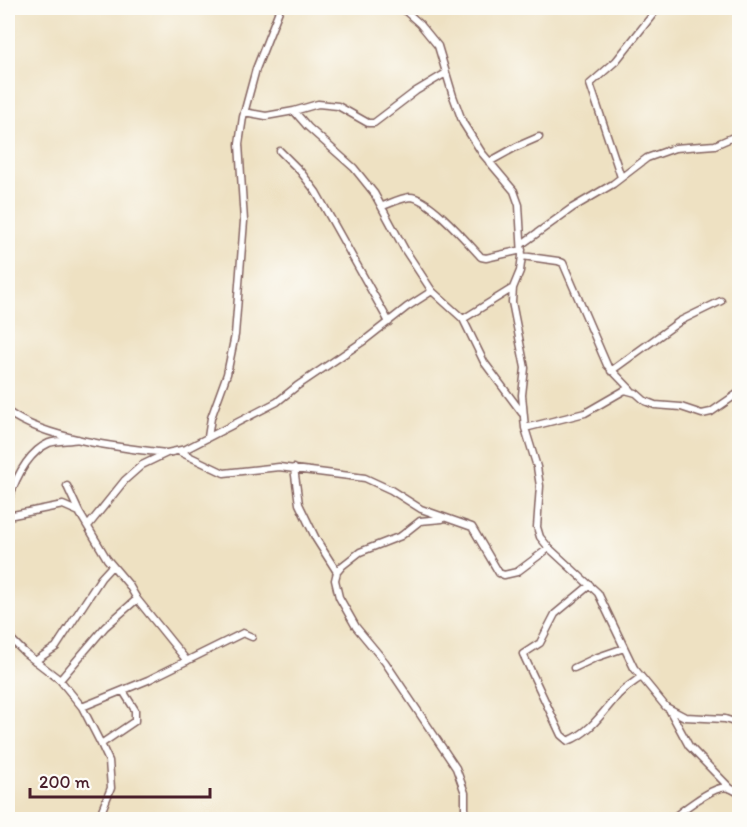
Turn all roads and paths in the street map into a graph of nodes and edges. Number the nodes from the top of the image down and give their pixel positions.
1 (280, 8) edge
2 (402, 8) edge
3 (658, 8) edge
4 (446, 73) junction
5 (294, 111) junction
6 (244, 112) junction
7 (740, 134) edge
8 (539, 137) dead end
9 (280, 151) dead end
10 (489, 162) junction
11 (621, 177) junction
12 (383, 206) junction
13 (522, 250) junction
14 (513, 288) junction
15 (432, 291) junction
16 (721, 302) dead end
17 (463, 319) junction
18 (389, 322) junction
19 (611, 371) junction
20 (631, 391) junction
21 (740, 392) edge
22 (8, 412) edge
23 (523, 413) junction
24 (525, 428) junction
25 (208, 437) junction
26 (82, 439) junction
27 (178, 451) junction
28 (167, 453) junction
29 (294, 468) junction
30 (67, 486) dead end
31 (8, 501) edge
32 (79, 512) junction
33 (8, 516) edge
34 (446, 519) junction
35 (88, 526) junction
36 (549, 548) junction
37 (112, 566) junction
38 (337, 572) junction
39 (590, 585) junction
40 (137, 599) junction
41 (8, 636) edge
42 (252, 637) dead end
43 (624, 648) junction
44 (35, 661) junction
45 (187, 661) junction
46 (574, 668) dead end
47 (641, 677) junction
48 (60, 680) junction
49 (123, 691) junction
50 (82, 708) junction
51 (670, 711) junction
52 (740, 724) edge
53 (101, 744) junction
54 (730, 788) junction
55 (740, 794) edge
56 (98, 819) edge
57 (465, 819) edge
58 (671, 819) edge

1 - 6 street
2 - 4 street
3 - 11 street
4 - 5 street
4 - 10 street
5 - 6 street
5 - 12 street
6 - 25 street
7 - 11 street
8 - 10 street
9 - 18 street
10 - 13 street
11 - 13 street
12 - 13 street
12 - 15 street
13 - 14 street
13 - 19 street
14 - 17 street
14 - 23 street
15 - 17 street
15 - 18 street
16 - 19 street
17 - 23 street
18 - 25 street
19 - 20 street
20 - 21 street
20 - 24 street
22 - 26 street
23 - 24 street
24 - 36 street
25 - 27 street
26 - 28 street
26 - 31 street
27 - 28 street
27 - 29 street
28 - 35 street
29 - 34 street
29 - 38 street
30 - 32 street
32 - 33 street
32 - 35 street
34 - 36 street
34 - 38 street
35 - 37 street
36 - 39 street
37 - 40 street
37 - 44 street
38 - 57 street
39 - 43 street
39 - 47 street
40 - 45 street
40 - 48 street
41 - 44 street
42 - 45 street
43 - 46 street
43 - 47 street
44 - 48 street
45 - 49 street
47 - 51 street
48 - 50 street
49 - 50 street
49 - 53 street
50 - 53 street
51 - 52 street
51 - 54 street
53 - 56 street
54 - 55 street
54 - 58 street

